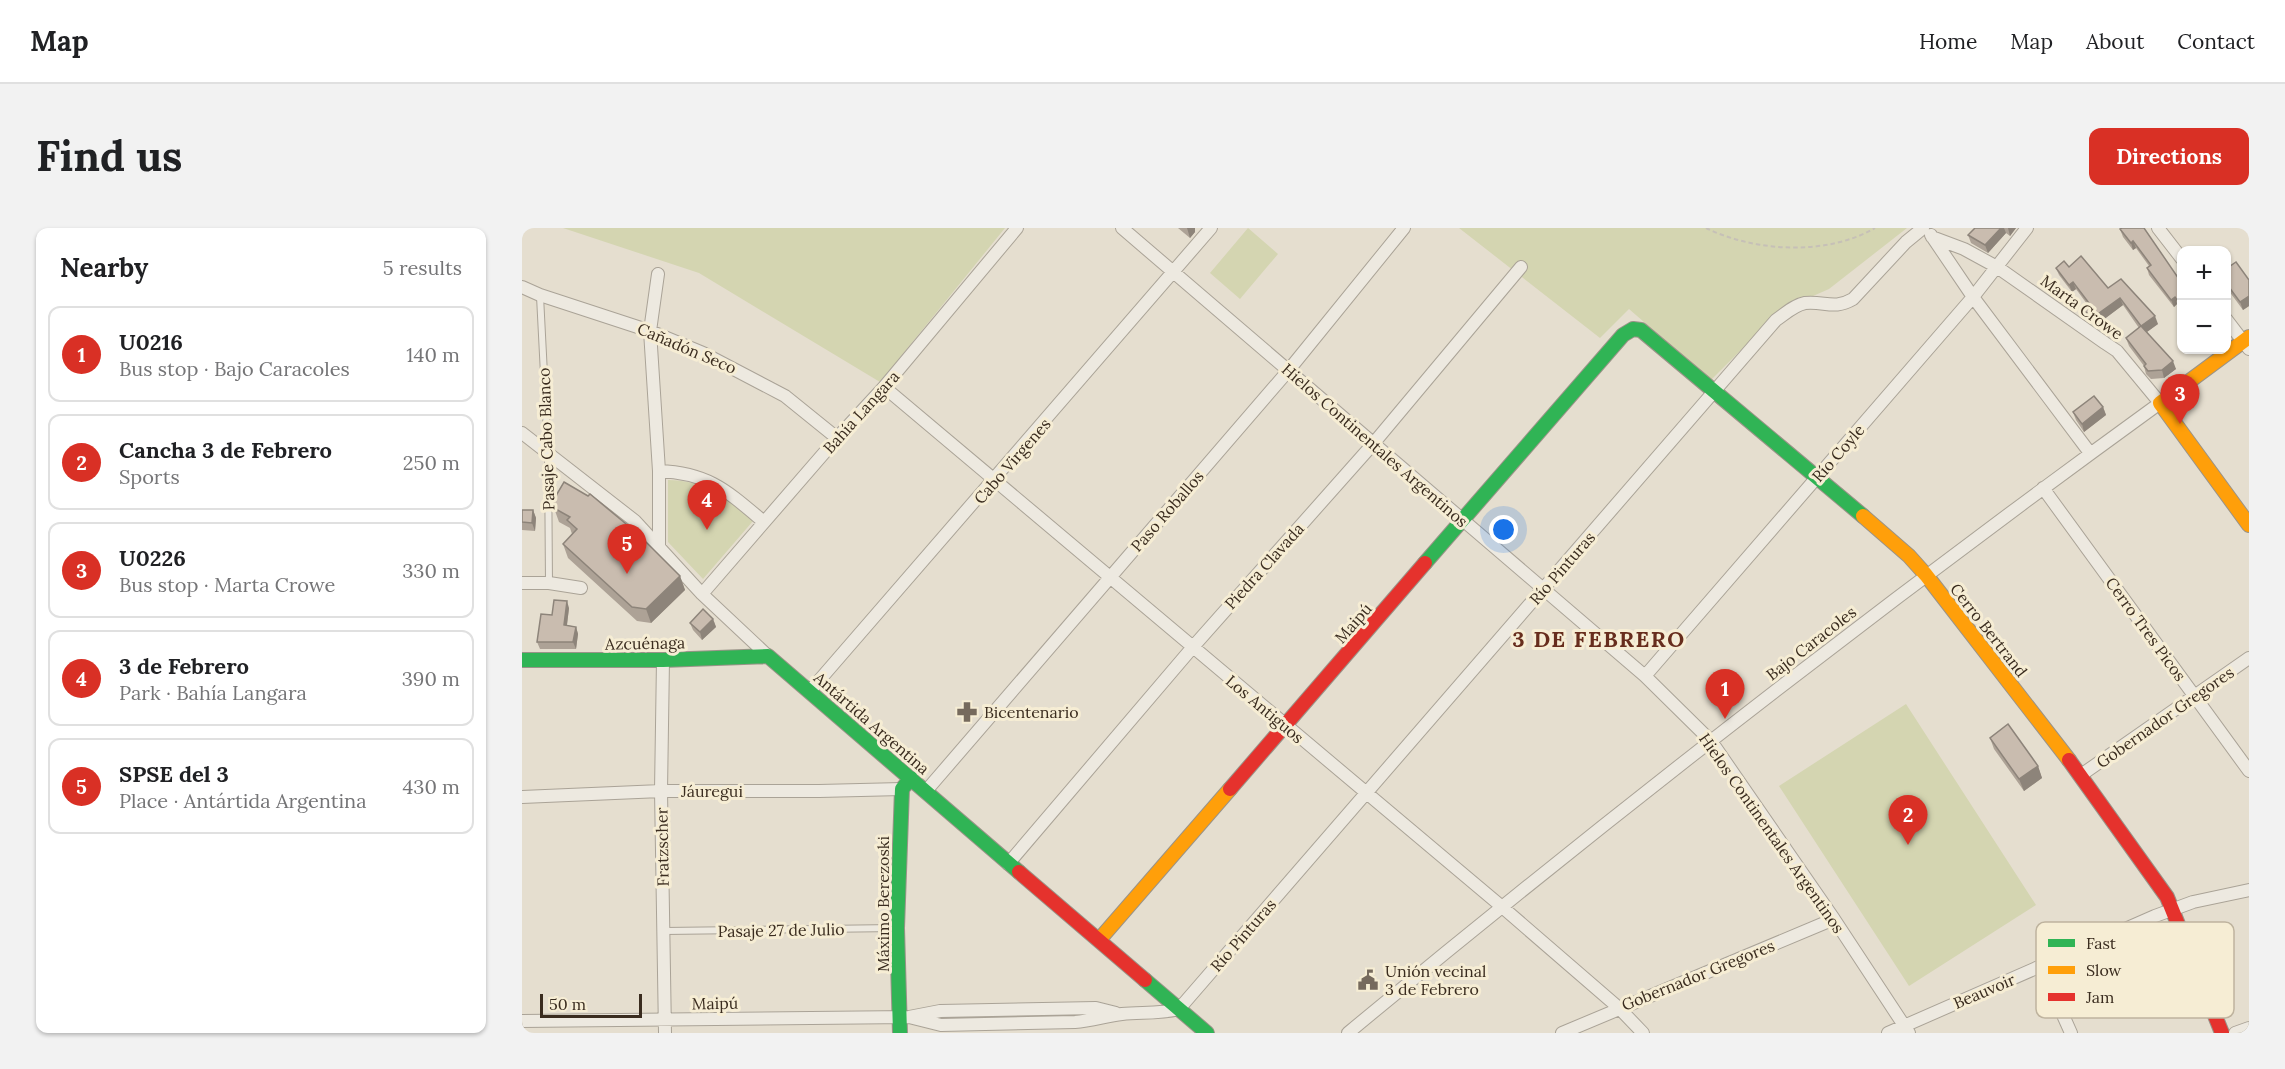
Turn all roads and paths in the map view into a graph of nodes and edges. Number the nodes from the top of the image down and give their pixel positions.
1 (1017, 228) edge
2 (1122, 228) edge
3 (1211, 228) edge
4 (1404, 228) edge
5 (1706, 228) edge
6 (1875, 228) edge
7 (2027, 228) edge
8 (2158, 228) edge
9 (1928, 231) edge
10 (2177, 254) edge
11 (1521, 267) dead end
12 (1997, 267) junction
13 (1175, 272) junction
14 (658, 274) dead end
15 (522, 286) edge
16 (540, 295) junction
17 (1972, 297) junction
18 (2231, 325) edge
19 (1633, 329) joint
20 (650, 331) junction
21 (2247, 343) edge
22 (1288, 371) junction
23 (884, 387) junction
24 (1716, 391) junction
25 (2160, 403) junction
26 (522, 433) edge
27 (837, 438) junction
28 (1374, 444) junction
29 (548, 453) junction
30 (2090, 453) junction
31 (659, 471) junction
32 (1818, 477) junction
33 (995, 480) junction
34 (2043, 488) junction
35 (1463, 521) junction
36 (764, 522) junction
37 (2249, 525) edge
38 (659, 546) junction
39 (1926, 575) junction
40 (1111, 577) junction
41 (522, 583) edge
42 (549, 583) junction
43 (581, 588) dead end
44 (1544, 589) junction
45 (702, 594) junction
46 (1192, 648) junction
47 (768, 656) junction
48 (2249, 658) edge
49 (522, 660) edge
50 (663, 660) junction
51 (1645, 676) junction
52 (810, 691) junction
53 (2195, 696) junction
54 (1285, 726) junction
55 (1711, 741) junction
56 (2249, 771) edge
57 (2081, 776) junction
58 (906, 784) junction
59 (661, 791) junction
60 (926, 791) junction
61 (1367, 793) junction
62 (522, 796) edge
63 (1008, 864) junction
64 (2249, 890) edge
65 (1501, 906) junction
66 (2173, 909) junction
67 (1834, 919) junction
68 (2143, 922) edge
69 (2178, 922) edge
70 (897, 928) junction
71 (664, 931) junction
72 (1099, 940) junction
73 (2036, 968) edge
74 (1618, 1008) junction
75 (1179, 1009) junction
76 (1120, 1014) junction
77 (905, 1017) junction
78 (2064, 1018) edge
79 (2216, 1018) edge
80 (665, 1020) junction
81 (522, 1021) edge
82 (1075, 1028) edge
83 (2249, 1028) edge
84 (1907, 1029) edge
85 (665, 1033) edge
86 (900, 1033) edge
87 (1207, 1033) edge
88 (1348, 1033) edge
89 (1562, 1033) edge
90 (1643, 1033) edge
91 (1888, 1033) edge
92 (2071, 1033) edge
93 (2222, 1033) edge
94 (2235, 1033) edge

1 - 23 street, Bahía Langara
2 - 13 street, Hielos Continentales Argentinos
3 - 13 street, Cabo Virgenes
4 - 22 street, Paso Roballos
5 - 6 path
7 - 12 street, Río Coyle
8 - 10 street
9 - 12 street, Marta Crowe
9 - 17 street
9 - 24 street, Río Pinturas
11 - 28 street, Piedra Clavada
12 - 17 street, Río Coyle
12 - 25 street, Marta Crowe
13 - 22 street, Hielos Continentales Argentinos
13 - 33 street, Cabo Virgenes
14 - 20 street
15 - 16 street, Cañadón Seco
16 - 20 street, Cañadón Seco
16 - 29 lane, Pasaje Cabo Blanco
17 - 30 street
17 - 32 street, Río Coyle
18 - 21 street
19 - 24 street, Cerro Bertrand
19 - 35 street, Maipú
20 - 27 street, Cañadón Seco
20 - 31 street
21 - 25 street, Bajo Caracoles
22 - 28 street, Hielos Continentales Argentinos
22 - 40 street, Paso Roballos
23 - 27 street, Bahía Langara
23 - 33 street, Los Antiguos
24 - 32 street, Cerro Bertrand
24 - 44 street, Río Pinturas
25 - 30 street, Bajo Caracoles
25 - 37 street, Marta Crowe
26 - 29 street, Antártida Argentina
27 - 36 street, Bahía Langara
28 - 35 street, Hielos Continentales Argentinos
28 - 46 street, Piedra Clavada
29 - 38 street, Antártida Argentina
29 - 42 lane, Pasaje Cabo Blanco
30 - 34 street, Bajo Caracoles
31 - 36 street
31 - 38 street
32 - 39 street, Cerro Bertrand
32 - 51 street, Río Coyle
33 - 40 street, Los Antiguos
33 - 52 street, Cabo Virgenes
34 - 39 street, Bajo Caracoles
34 - 53 street, Cerro Tres Picos
35 - 44 street, Hielos Continentales Argentinos
35 - 54 street, Maipú
36 - 45 street, Bahía Langara
38 - 45 street, Antártida Argentina
39 - 55 street, Bajo Caracoles
39 - 57 street, Cerro Bertrand
40 - 46 street, Los Antiguos
40 - 60 street, Paso Roballos
41 - 42 street
42 - 43 street
44 - 51 street, Hielos Continentales Argentinos
44 - 61 street, Río Pinturas
45 - 47 street, Antártida Argentina
46 - 54 street, Los Antiguos
46 - 63 street, Piedra Clavada
47 - 50 street, Azcuénaga
47 - 52 street, Antártida Argentina
48 - 53 street, Gobernador Gregores
49 - 50 street, Azcuénaga
50 - 59 street, Fratzscher
51 - 55 street, Hielos Continentales Argentinos
52 - 58 street, Antártida Argentina
53 - 56 street, Cerro Tres Picos
53 - 57 street, Gobernador Gregores
54 - 61 street, Los Antiguos
54 - 72 street, Maipú
55 - 65 street, Bajo Caracoles
55 - 67 street, Hielos Continentales Argentinos
57 - 66 street, Cerro Bertrand
58 - 59 street, Jáuregui
58 - 60 street, Antártida Argentina
58 - 70 street, Máximo Berezoski
59 - 62 street, Jáuregui
59 - 71 street, Fratzscher
60 - 63 street, Antártida Argentina
61 - 65 street, Los Antiguos
61 - 75 street, Río Pinturas
63 - 72 street, Antártida Argentina
64 - 66 street, Beauvoir
65 - 74 street, Los Antiguos
65 - 88 street, Bajo Caracoles
66 - 68 street, Beauvoir
66 - 69 street, Cerro Bertrand
67 - 74 street, Gobernador Gregores
67 - 84 street, Hielos Continentales Argentinos
70 - 71 lane, Pasaje 27 de Julio
70 - 77 street, Máximo Berezoski
71 - 80 street, Fratzscher
72 - 75 street, Antártida Argentina
73 - 84 street, Beauvoir
74 - 89 street, Gobernador Gregores
74 - 90 street, Los Antiguos
75 - 76 street, Maipú
75 - 87 street, Antártida Argentina
76 - 77 street, Maipú
76 - 82 street, Maipú
77 - 80 street, Maipú
77 - 82 street, Maipú
77 - 86 street, Máximo Berezoski
78 - 92 street
79 - 93 street, Cerro Bertrand
80 - 81 street, Maipú
80 - 85 street, Fratzscher
83 - 94 street
84 - 91 street, Beauvoir

